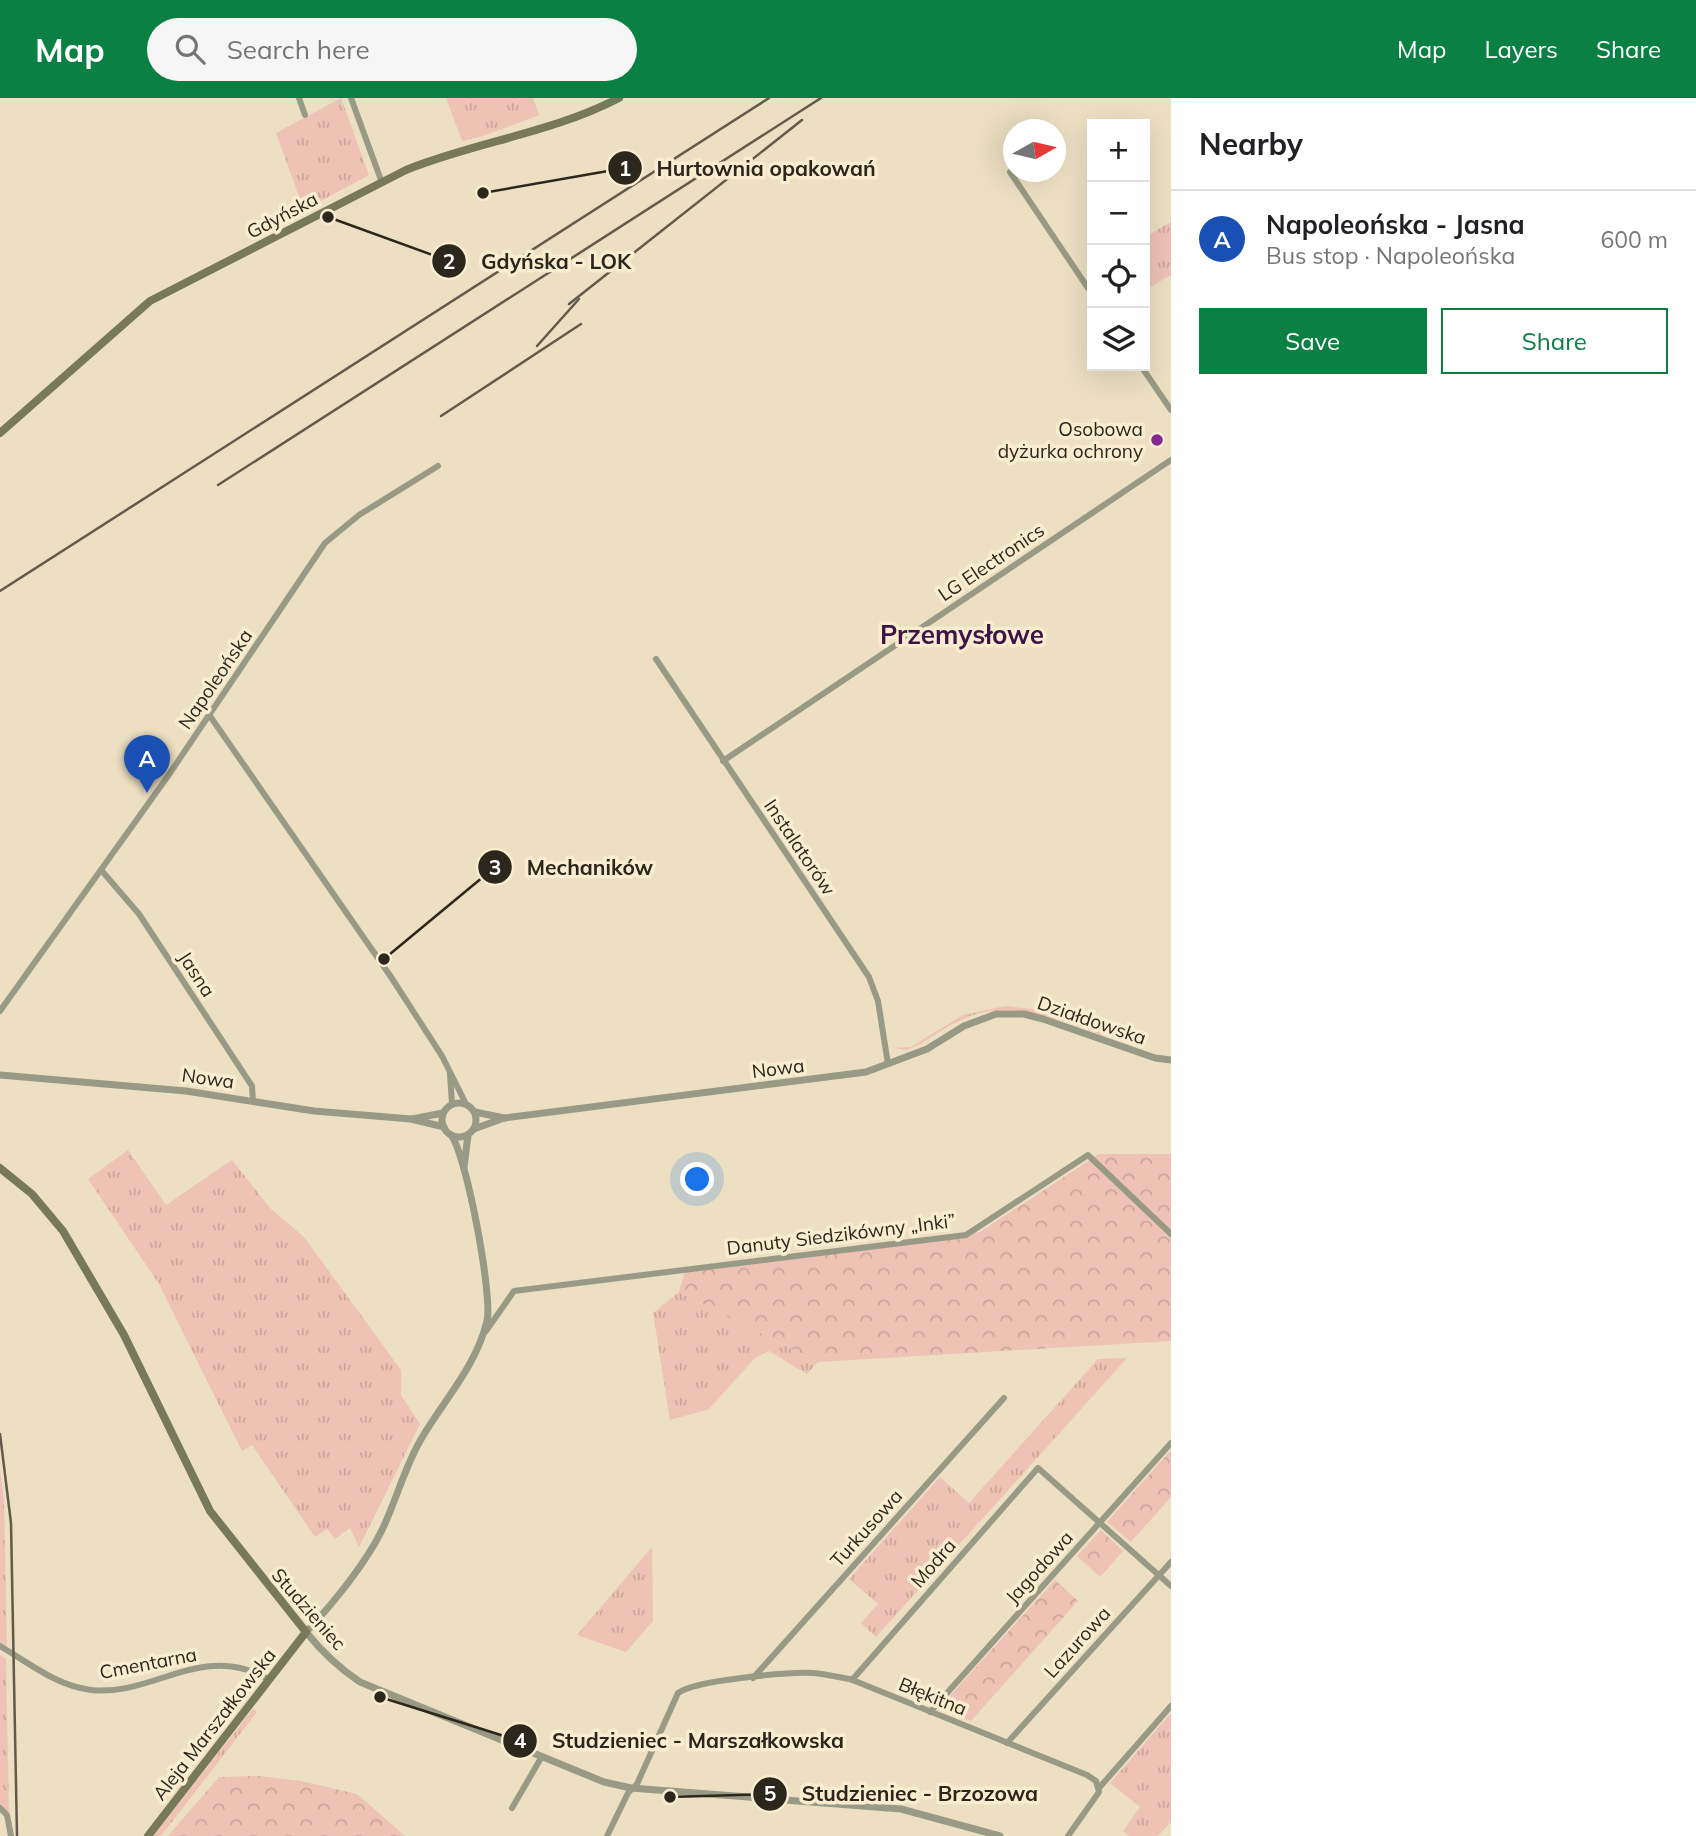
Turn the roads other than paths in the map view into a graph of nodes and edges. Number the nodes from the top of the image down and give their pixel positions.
1 (299, 98) edge
2 (351, 98) edge
3 (619, 98) edge
4 (305, 115) dead end
5 (381, 180) junction
6 (1017, 182) edge
7 (1087, 287) edge
8 (1144, 371) edge
9 (1171, 410) edge
10 (0, 433) edge
11 (1171, 460) edge
12 (438, 466) dead end
13 (656, 659) dead end
14 (209, 716) junction
15 (723, 761) junction
16 (102, 871) junction
17 (0, 1011) edge
18 (1171, 1060) edge
19 (888, 1064) junction
20 (450, 1074) junction
21 (0, 1075) edge
22 (253, 1101) junction
23 (452, 1104) junction
24 (466, 1104) junction
25 (474, 1112) junction
26 (443, 1113) junction
27 (505, 1118) junction
28 (411, 1119) junction
29 (444, 1128) junction
30 (471, 1132) junction
31 (451, 1135) junction
32 (463, 1167) junction
33 (0, 1168) edge
34 (1171, 1234) edge
35 (483, 1335) junction
36 (1004, 1398) dead end
37 (1171, 1443) edge
38 (1100, 1522) junction
39 (1171, 1563) edge
40 (1159, 1576) junction
41 (1171, 1586) edge
42 (306, 1632) junction
43 (0, 1646) edge
44 (753, 1678) junction
45 (268, 1679) junction
46 (852, 1680) junction
47 (1171, 1706) edge
48 (930, 1712) junction
49 (1007, 1743) junction
50 (541, 1758) junction
51 (631, 1788) junction
52 (1099, 1788) junction
53 (0, 1808) edge
54 (512, 1808) dead end
55 (11, 1836) edge
56 (148, 1836) edge
57 (607, 1836) edge
58 (1000, 1836) edge
59 (1068, 1836) edge

1 - 4 street
2 - 5 street
3 - 5 main road, Gdyńska
5 - 10 main road, Gdyńska
6 - 7 street
8 - 9 street
11 - 15 street, LG Electronics
12 - 14 street, Napoleońska
13 - 15 street, Instalatorów
14 - 16 street, Napoleońska
14 - 20 street
15 - 19 street, Instalatorów
16 - 17 street, Napoleońska
16 - 22 street, Jasna
18 - 19 street, Działdowska
19 - 27 street, Nowa
20 - 23 street
20 - 24 street
21 - 22 street, Nowa
22 - 28 street, Nowa
23 - 24 street
23 - 26 street
24 - 25 street
25 - 27 street, Nowa
25 - 30 street
26 - 28 street, Nowa
26 - 29 street
27 - 30 street, Nowa
28 - 29 street, Nowa
29 - 31 street
30 - 31 street
30 - 32 street
31 - 32 street
32 - 35 street
33 - 42 main road, Studzieniec
34 - 35 street, Danuty Siedzikówny „Inki”
35 - 42 street
36 - 44 street, Turkusowa
37 - 38 street, Jagodowa
38 - 40 street
38 - 46 street, Modra
38 - 48 street, Jagodowa
39 - 40 street, Lazurowa
40 - 41 street
40 - 49 street, Lazurowa
42 - 45 main road, Aleja Marszałkowska
42 - 50 street, Studzieniec
43 - 45 street, Cmentarna
44 - 46 street, Błękitna
44 - 51 street, Błękitna
45 - 56 main road, Aleja Marszałkowska
46 - 48 street, Błękitna
47 - 52 street
48 - 49 street, Błękitna
49 - 52 street, Błękitna
50 - 51 street, Studzieniec
50 - 54 street
51 - 57 street
51 - 58 street, Studzieniec
52 - 59 street
53 - 55 street

